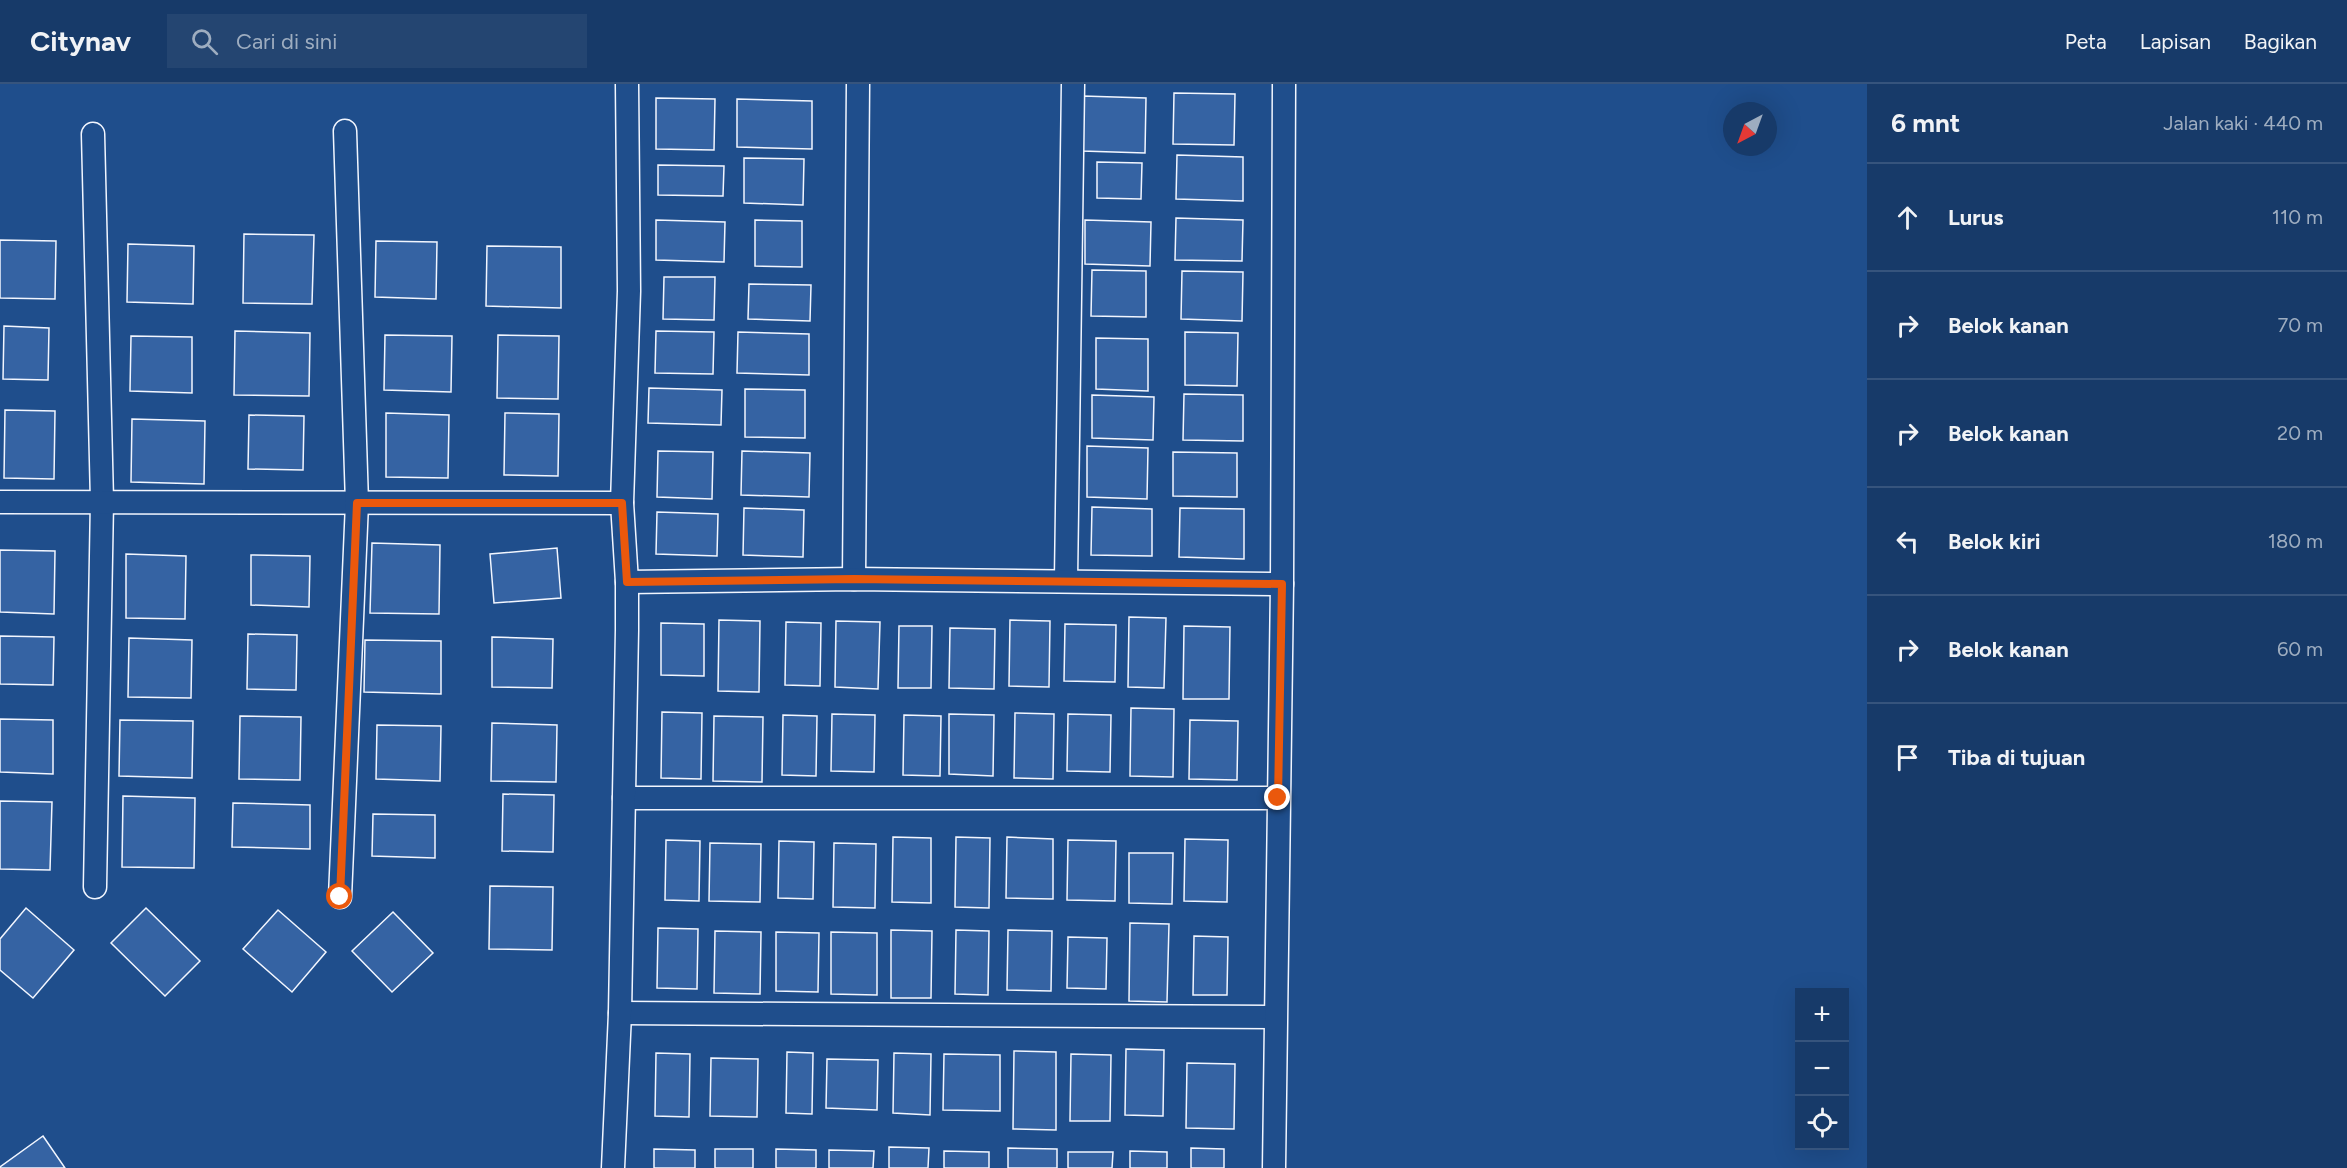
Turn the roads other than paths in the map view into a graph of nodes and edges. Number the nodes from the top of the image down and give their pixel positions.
1 (627, 84) edge
2 (858, 84) edge
3 (1073, 84) edge
4 (1284, 84) edge
5 (345, 131) dead end
6 (93, 134) dead end
7 (102, 501) junction
8 (0, 502) edge
9 (357, 503) junction
10 (622, 503) junction
11 (854, 579) junction
12 (1066, 580) junction
13 (627, 582) junction
14 (1282, 584) junction
15 (624, 798) junction
16 (1278, 798) junction
17 (95, 887) dead end
18 (340, 897) dead end
19 (620, 1013) junction
20 (1275, 1017) junction
21 (613, 1168) edge
22 (1274, 1168) edge

1 - 10 street
2 - 11 street
3 - 12 street
4 - 14 street
5 - 9 street
6 - 7 street
7 - 8 street
7 - 9 street
7 - 17 street
9 - 10 street
9 - 18 street
10 - 13 street
11 - 12 street
11 - 13 street
12 - 14 street
13 - 15 street
14 - 16 street
15 - 16 street
15 - 19 street
16 - 20 street
19 - 20 street
19 - 21 street
20 - 22 street

